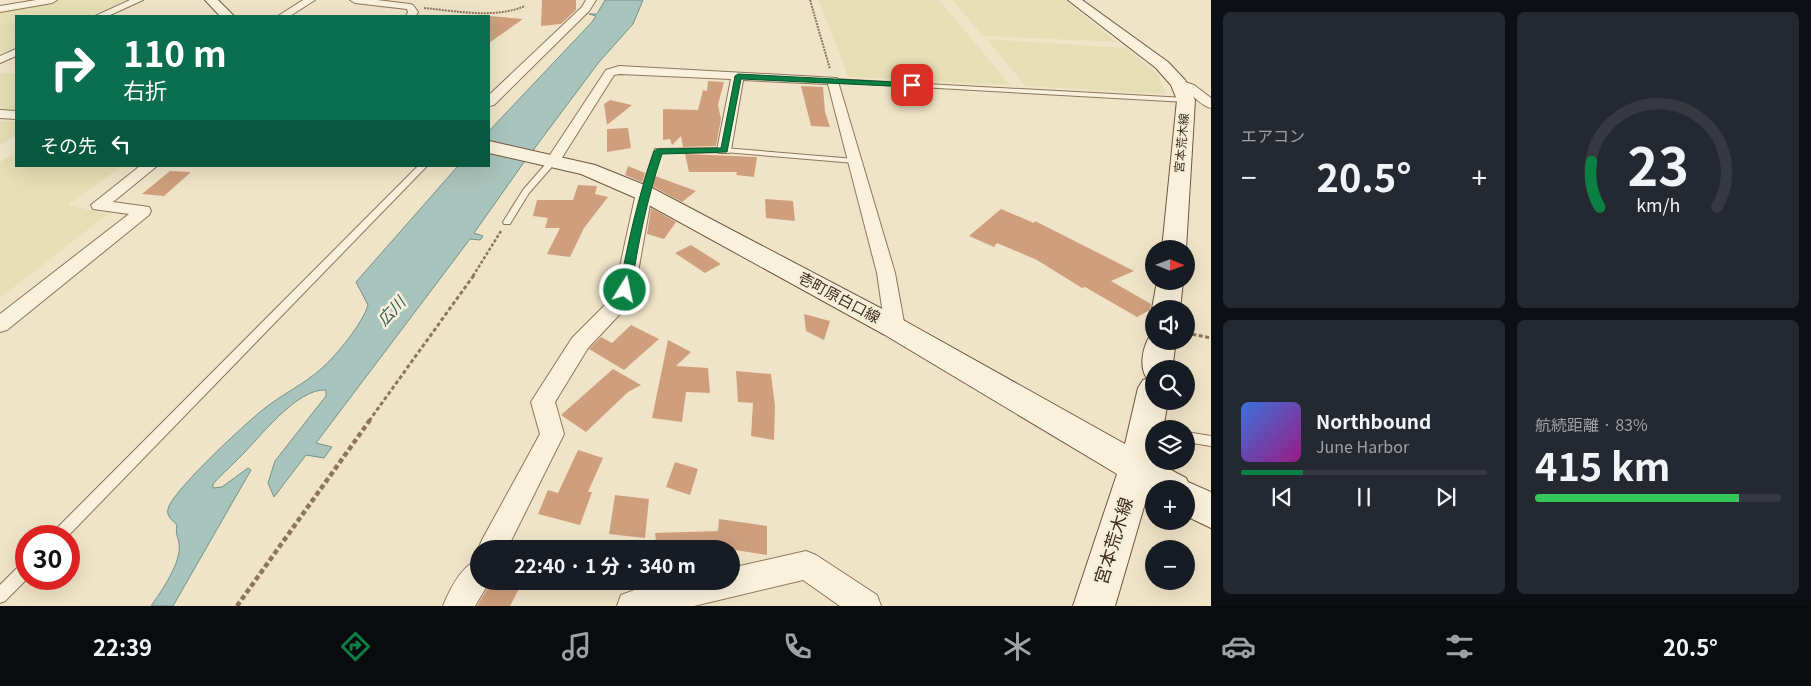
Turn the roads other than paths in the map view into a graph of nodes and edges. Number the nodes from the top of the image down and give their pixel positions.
1 (52, 0) edge
2 (138, 0) edge
3 (211, 0) edge
4 (310, 0) edge
5 (355, 0) edge
6 (591, 0) edge
7 (1074, 0) edge
8 (408, 8) edge
9 (0, 9) edge
10 (102, 15) edge
11 (226, 15) edge
12 (285, 15) edge
13 (15, 52) edge
14 (0, 60) edge
15 (738, 76) junction
16 (833, 81) junction
17 (1182, 92) junction
18 (490, 101) edge
19 (1211, 104) edge
20 (0, 114) edge
21 (15, 115) edge
22 (490, 147) edge
23 (724, 150) junction
24 (549, 160) junction
25 (855, 161) junction
26 (149, 167) edge
27 (422, 167) edge
28 (644, 193) junction
29 (507, 222) road end
30 (1174, 240) edge
31 (0, 325) edge
32 (895, 328) junction
33 (1195, 438) edge
34 (1211, 441) edge
35 (1145, 445) edge
36 (1137, 468) junction
37 (1158, 480) edge
38 (1195, 502) edge
39 (1211, 511) edge
40 (70, 525) edge
41 (497, 540) edge
42 (15, 580) edge
43 (470, 587) edge
44 (0, 596) edge
45 (458, 606) edge
46 (632, 606) edge
47 (866, 606) edge
48 (1094, 606) edge

1 - 9 street
2 - 10 street
3 - 11 main road
4 - 12 street
5 - 8 street
6 - 18 street
7 - 17 main road
13 - 14 street
15 - 16 street
15 - 23 street
15 - 24 street
16 - 17 lane
16 - 25 street
17 - 19 street
17 - 30 main road, 宮本荒木線
20 - 21 street
22 - 24 main road, 壱町原白口線
23 - 25 lane
23 - 28 lane
24 - 28 main road, 壱町原白口線
24 - 29 lane
25 - 32 street
26 - 31 street
27 - 40 lane
28 - 32 main road, 壱町原白口線
28 - 41 street
32 - 36 main road, 壱町原白口線
33 - 34 lane
35 - 36 main road, 宮本荒木線
36 - 37 main road, 壱町原白口線
36 - 48 main road, 宮本荒木線
38 - 39 main road
42 - 44 lane
43 - 45 street
46 - 47 street

